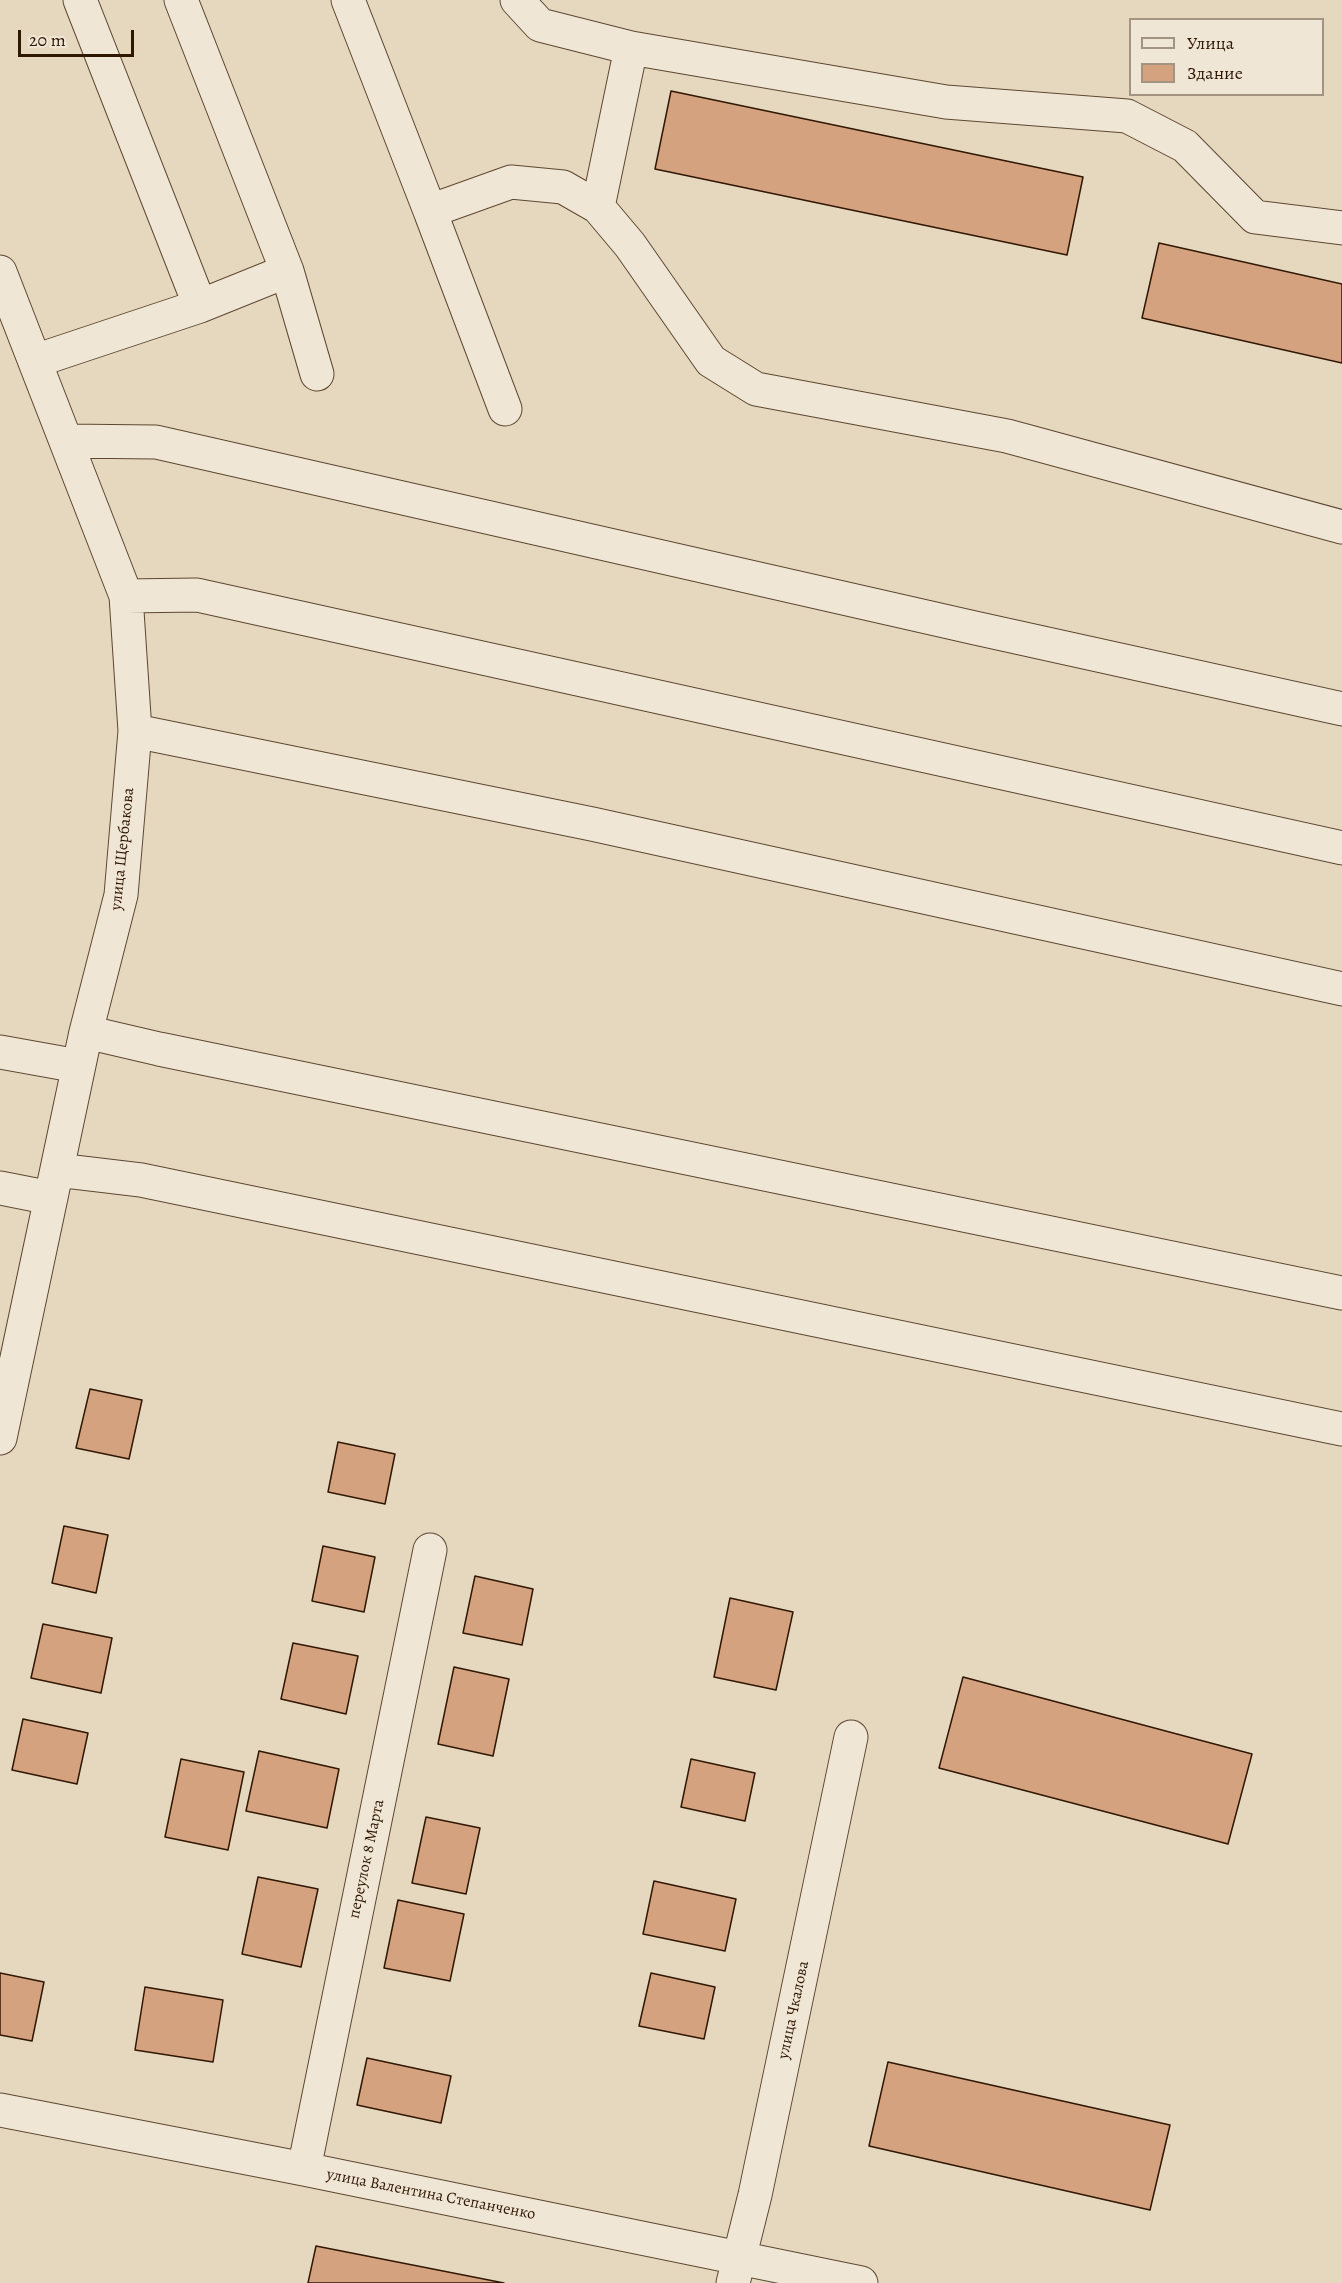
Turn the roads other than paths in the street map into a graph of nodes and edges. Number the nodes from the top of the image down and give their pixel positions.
1 (80, 0) edge
2 (181, 0) edge
3 (348, 0) edge
4 (517, 0) edge
5 (631, 48) junction
6 (598, 207) junction
7 (430, 211) junction
8 (1342, 228) edge
9 (287, 271) junction
10 (0, 272) edge
11 (200, 306) junction
12 (35, 361) junction
13 (317, 374) dead end
14 (505, 409) dead end
15 (66, 441) junction
16 (1342, 526) edge
17 (126, 596) junction
18 (1342, 709) edge
19 (135, 731) junction
20 (1342, 848) edge
21 (1342, 989) edge
22 (86, 1032) junction
23 (0, 1052) edge
24 (78, 1066) junction
25 (54, 1184) junction
26 (0, 1188) edge
27 (1342, 1293) edge
28 (1342, 1429) edge
29 (0, 1438) edge
30 (430, 1550) dead end
31 (851, 1737) dead end
32 (0, 2110) edge
33 (304, 2169) junction
34 (736, 2270) edge
35 (861, 2283) edge

1 - 11 street
2 - 9 street
3 - 7 street
4 - 5 street
5 - 6 street
5 - 8 street
6 - 7 street
6 - 16 street
7 - 14 street
9 - 11 street
9 - 13 street
10 - 12 street, улица Щербакова
11 - 12 street
12 - 15 street, улица Щербакова
15 - 17 street, улица Щербакова
15 - 18 street
17 - 19 street, улица Щербакова
17 - 20 street
19 - 21 street
19 - 22 street, улица Щербакова
22 - 24 street, улица Щербакова
22 - 27 street
23 - 24 street
24 - 25 street, улица Щербакова
25 - 26 street
25 - 28 street
25 - 29 street, улица Щербакова
30 - 33 street, переулок 8 Марта
31 - 34 street, улица Чкалова
32 - 33 street, улица Валентина Степанченко
33 - 34 street, улица Валентина Степанченко
34 - 35 street, улица Валентина Степанченко

